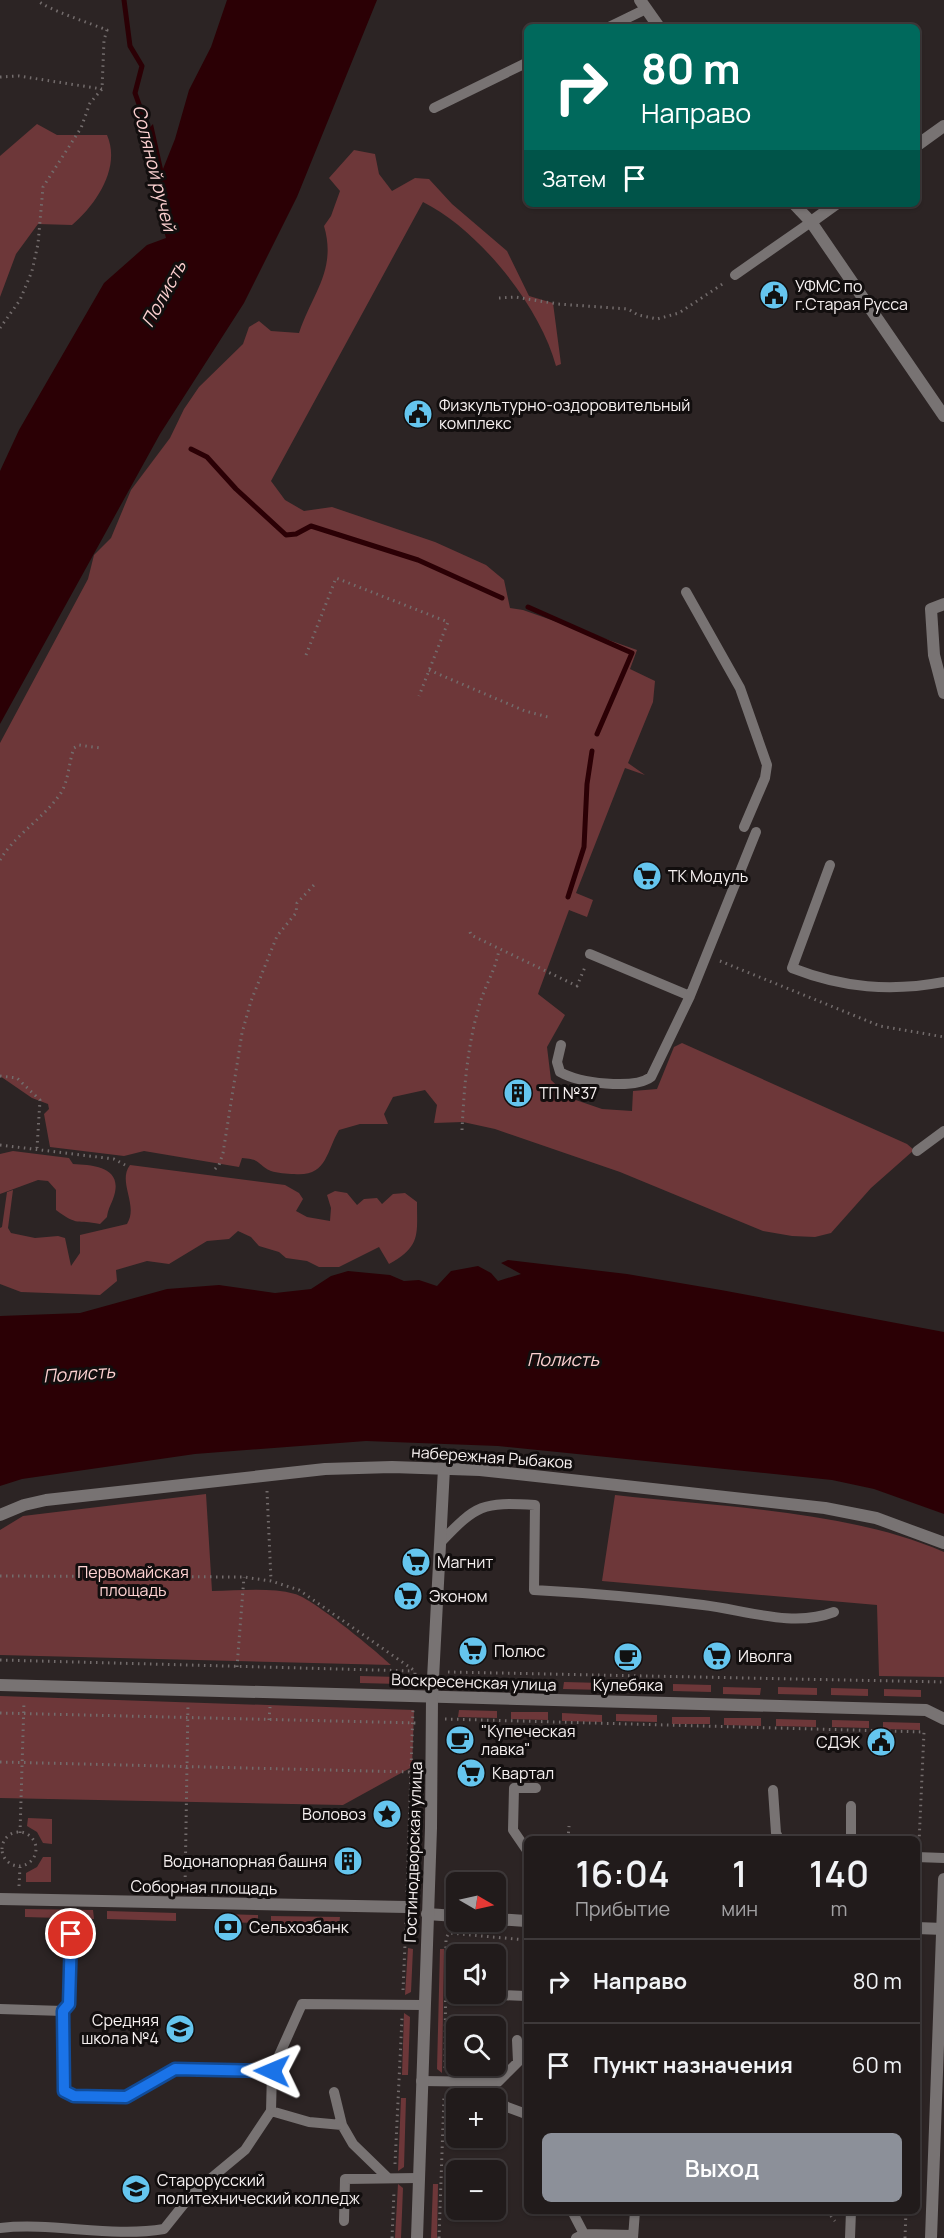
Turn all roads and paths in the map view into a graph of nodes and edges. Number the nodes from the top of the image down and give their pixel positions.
1 (37, 0) edge
2 (643, 5) edge
3 (614, 24) edge
4 (657, 24) edge
5 (524, 64) edge
6 (0, 77) edge
7 (102, 89) junction
8 (434, 108) dead end
9 (944, 126) edge
10 (920, 143) edge
11 (797, 207) edge
12 (832, 207) edge
13 (811, 222) junction
14 (735, 275) joint
15 (499, 298) dead end
16 (0, 328) edge
17 (944, 416) edge
18 (686, 592) dead end
19 (944, 604) edge
20 (306, 655) dead end
21 (429, 670) junction
22 (944, 693) edge
23 (419, 696) dead end
24 (548, 717) dead end
25 (100, 748) dead end
26 (744, 827) dead end
27 (756, 832) dead end
28 (0, 860) edge
29 (830, 865) dead end
30 (314, 885) dead end
31 (470, 932) dead end
32 (500, 949) junction
33 (590, 954) joint
34 (706, 956) junction
35 (944, 982) edge
36 (690, 996) junction
37 (944, 1037) edge
38 (561, 1045) dead end
39 (0, 1076) edge
40 (462, 1130) dead end
41 (944, 1131) edge
42 (0, 1145) edge
43 (37, 1148) junction
44 (917, 1151) dead end
45 (125, 1166) dead end
46 (215, 1169) dead end
47 (444, 1468) junction
48 (267, 1474) junction
49 (0, 1515) edge
50 (440, 1543) junction
51 (944, 1543) edge
52 (0, 1576) edge
53 (244, 1577) junction
54 (271, 1581) junction
55 (834, 1612) dead end
56 (0, 1660) edge
57 (25, 1660) junction
58 (237, 1667) junction
59 (415, 1671) junction
60 (435, 1672) junction
61 (944, 1682) edge
62 (0, 1685) edge
63 (24, 1686) junction
64 (188, 1690) junction
65 (414, 1697) junction
66 (432, 1698) junction
67 (0, 1713) edge
68 (23, 1713) junction
69 (188, 1718) junction
70 (432, 1719) junction
71 (944, 1719) edge
72 (412, 1724) junction
73 (0, 1762) edge
74 (22, 1763) junction
75 (187, 1767) junction
76 (410, 1772) junction
77 (536, 1788) dead end
78 (772, 1790) dead end
79 (852, 1806) dead end
80 (569, 1826) dead end
81 (20, 1833) junction
82 (568, 1836) edge
83 (778, 1836) edge
84 (851, 1836) edge
85 (919, 1836) edge
86 (524, 1847) edge
87 (920, 1857) edge
88 (944, 1858) edge
89 (20, 1867) junction
90 (944, 1879) edge
91 (19, 1887) dead end
92 (0, 1899) edge
93 (184, 1903) junction
94 (406, 1907) junction
95 (428, 1914) junction
96 (446, 1915) edge
97 (506, 1920) edge
98 (524, 1921) edge
99 (920, 1928) edge
100 (943, 1929) edge
101 (71, 1934) dead end
102 (524, 1940) edge
103 (506, 1995) edge
104 (524, 1996) edge
105 (403, 2005) junction
106 (424, 2005) junction
107 (0, 2009) edge
108 (63, 2011) junction
109 (517, 2040) dead end
110 (272, 2071) junction
111 (422, 2081) junction
112 (445, 2081) junction
113 (469, 2081) junction
114 (479, 2088) edge
115 (334, 2092) dead end
116 (506, 2106) edge
117 (271, 2111) junction
118 (524, 2113) edge
119 (342, 2125) junction
120 (391, 2177) junction
121 (418, 2178) junction
122 (938, 2206) edge
123 (573, 2214) edge
124 (635, 2214) edge
125 (851, 2214) edge
126 (906, 2214) edge
127 (344, 2222) dead end
128 (0, 2228) edge
129 (580, 2236) edge
130 (633, 2237) edge
131 (392, 2238) edge
132 (417, 2238) edge
133 (439, 2238) edge
134 (850, 2238) edge
135 (905, 2238) edge
136 (931, 2238) edge

1 - 7 path
2 - 3 lane
2 - 4 street
5 - 8 lane
6 - 7 path
7 - 16 path
9 - 10 street
11 - 13 street
12 - 13 street
13 - 14 lane
13 - 17 street
14 - 15 path
18 - 26 lane
19 - 22 street
20 - 21 path
21 - 23 path
21 - 24 path
25 - 28 path
27 - 34 lane
29 - 35 lane
30 - 46 path
31 - 32 path
32 - 33 path
32 - 40 path
33 - 36 lane
34 - 36 lane
34 - 37 path
36 - 38 lane
39 - 43 path
41 - 44 lane
42 - 43 path
43 - 45 path
47 - 48 street, набережная Рыбаков
47 - 50 street, Гостинодворская улица
47 - 51 street, набережная Рыбаков
48 - 49 street, набережная Рыбаков
48 - 54 path
50 - 55 lane
50 - 60 street, Гостинодворская улица
52 - 53 path
53 - 54 path
53 - 58 path
54 - 59 path
56 - 57 path
57 - 58 path
57 - 63 path
58 - 59 path
59 - 60 path
59 - 65 path
60 - 61 path
60 - 66 street, Гостинодворская улица
62 - 63 street, Воскресенская улица
63 - 64 street, Воскресенская улица
63 - 68 path
64 - 65 street, Воскресенская улица
64 - 69 path
65 - 66 street, Воскресенская улица
65 - 72 path
66 - 70 street, Гостинодворская улица
66 - 71 street, Воскресенская улица
67 - 68 path
68 - 69 path
68 - 74 path
69 - 72 path
69 - 75 path
70 - 72 path
70 - 85 path
70 - 95 street, Гостинодворская улица
72 - 76 path
73 - 74 path
74 - 75 path
74 - 81 path
75 - 76 path
75 - 93 path
76 - 94 path
77 - 86 lane
78 - 83 lane
79 - 84 lane
80 - 82 path
81 - 89 path
81 - 89 path
87 - 88 lane
89 - 91 path
90 - 100 street
92 - 93 street, Соборная площадь
93 - 94 street, Соборная площадь
94 - 105 path
95 - 96 street
95 - 106 street, Гостинодворская улица
97 - 98 street
99 - 100 street
100 - 122 street
101 - 108 lane
102 - 112 path
103 - 104 lane
105 - 106 lane
105 - 110 lane
105 - 120 path
106 - 111 street, Гостинодворская улица
107 - 108 lane
108 - 110 lane
109 - 113 lane
110 - 117 lane
111 - 112 lane
111 - 121 street, Гостинодворская улица
112 - 113 lane
112 - 133 path
113 - 114 lane
115 - 119 lane
116 - 118 lane
117 - 119 lane
117 - 128 lane
119 - 120 lane
120 - 121 lane
120 - 127 lane
120 - 131 path
121 - 132 street, Гостинодворская улица
122 - 136 street
123 - 129 lane
124 - 130 lane
125 - 134 lane
126 - 135 path
129 - 130 lane

